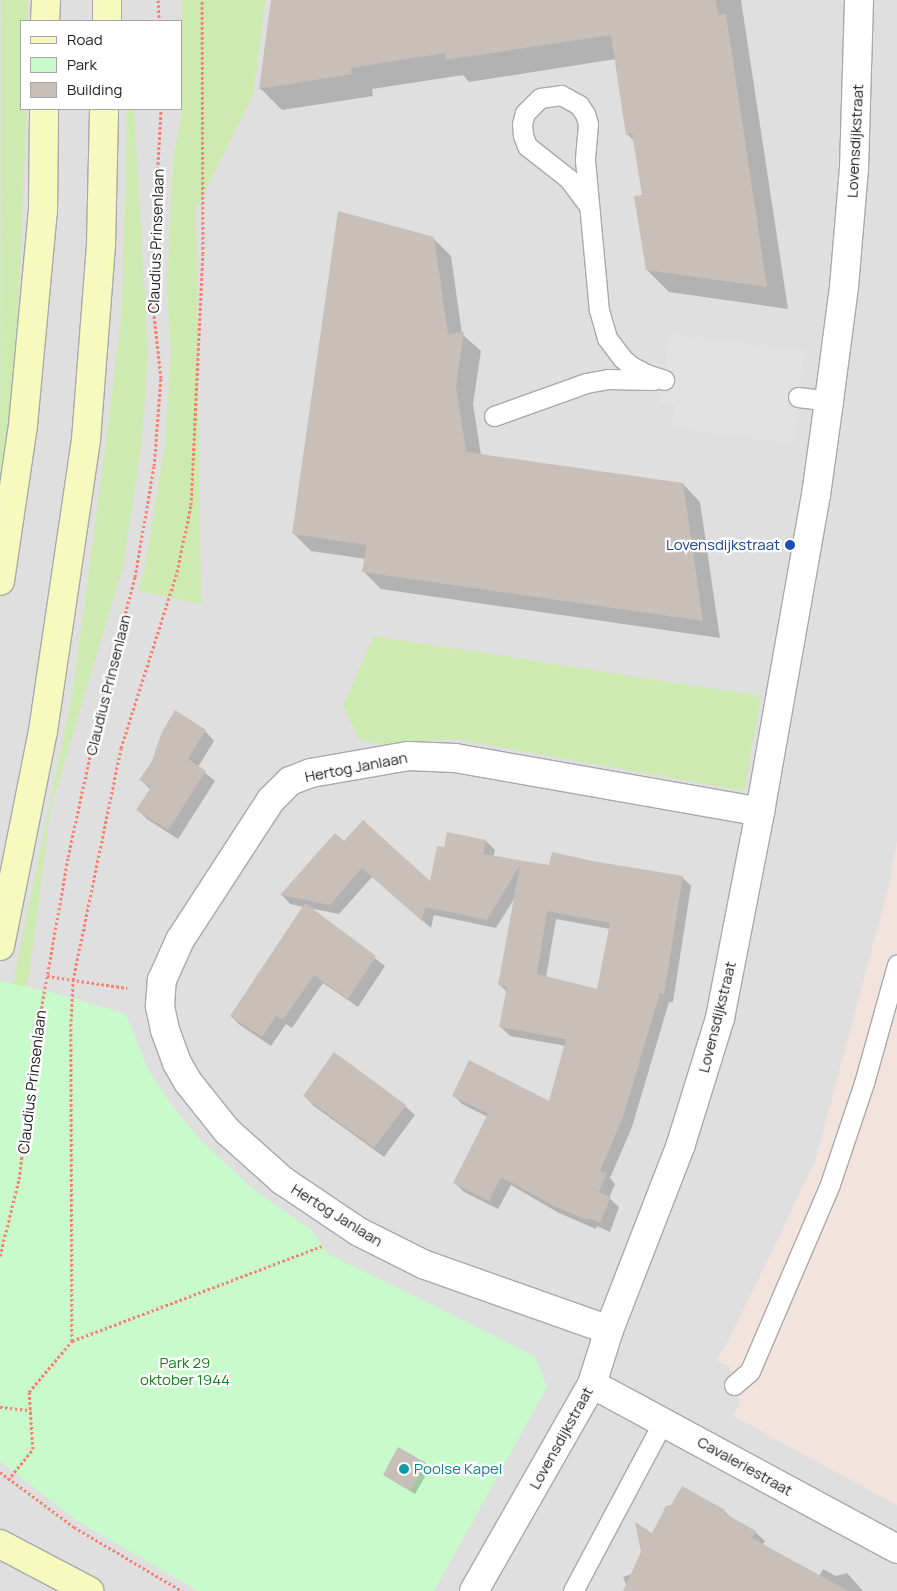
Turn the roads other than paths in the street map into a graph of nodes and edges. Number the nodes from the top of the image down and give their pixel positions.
1 (46, 0) edge
2 (107, 0) edge
3 (859, 0) edge
4 (45, 20) edge
5 (107, 20) edge
6 (44, 110) edge
7 (104, 110) edge
8 (589, 206) junction
9 (798, 398) dead end
10 (829, 401) junction
11 (494, 416) dead end
12 (0, 581) edge
13 (760, 812) junction
14 (0, 946) edge
15 (897, 965) edge
16 (609, 1330) junction
17 (592, 1384) junction
18 (734, 1385) dead end
19 (663, 1422) junction
20 (0, 1544) edge
21 (897, 1549) edge
22 (89, 1591) edge
23 (474, 1591) edge
24 (572, 1591) edge

1 - 4 main road
2 - 5 main road
3 - 10 street, Lovensdijkstraat
6 - 12 main road
7 - 14 main road
8 - 8 lane
8 - 11 lane
9 - 10 lane
10 - 13 street, Lovensdijkstraat
13 - 16 street, Lovensdijkstraat
13 - 16 street, Hertog Janlaan
15 - 18 lane
16 - 17 street, Lovensdijkstraat
17 - 19 street, Cavaleriestraat
17 - 23 street, Lovensdijkstraat
19 - 21 street, Cavaleriestraat
19 - 24 lane
20 - 22 main road

